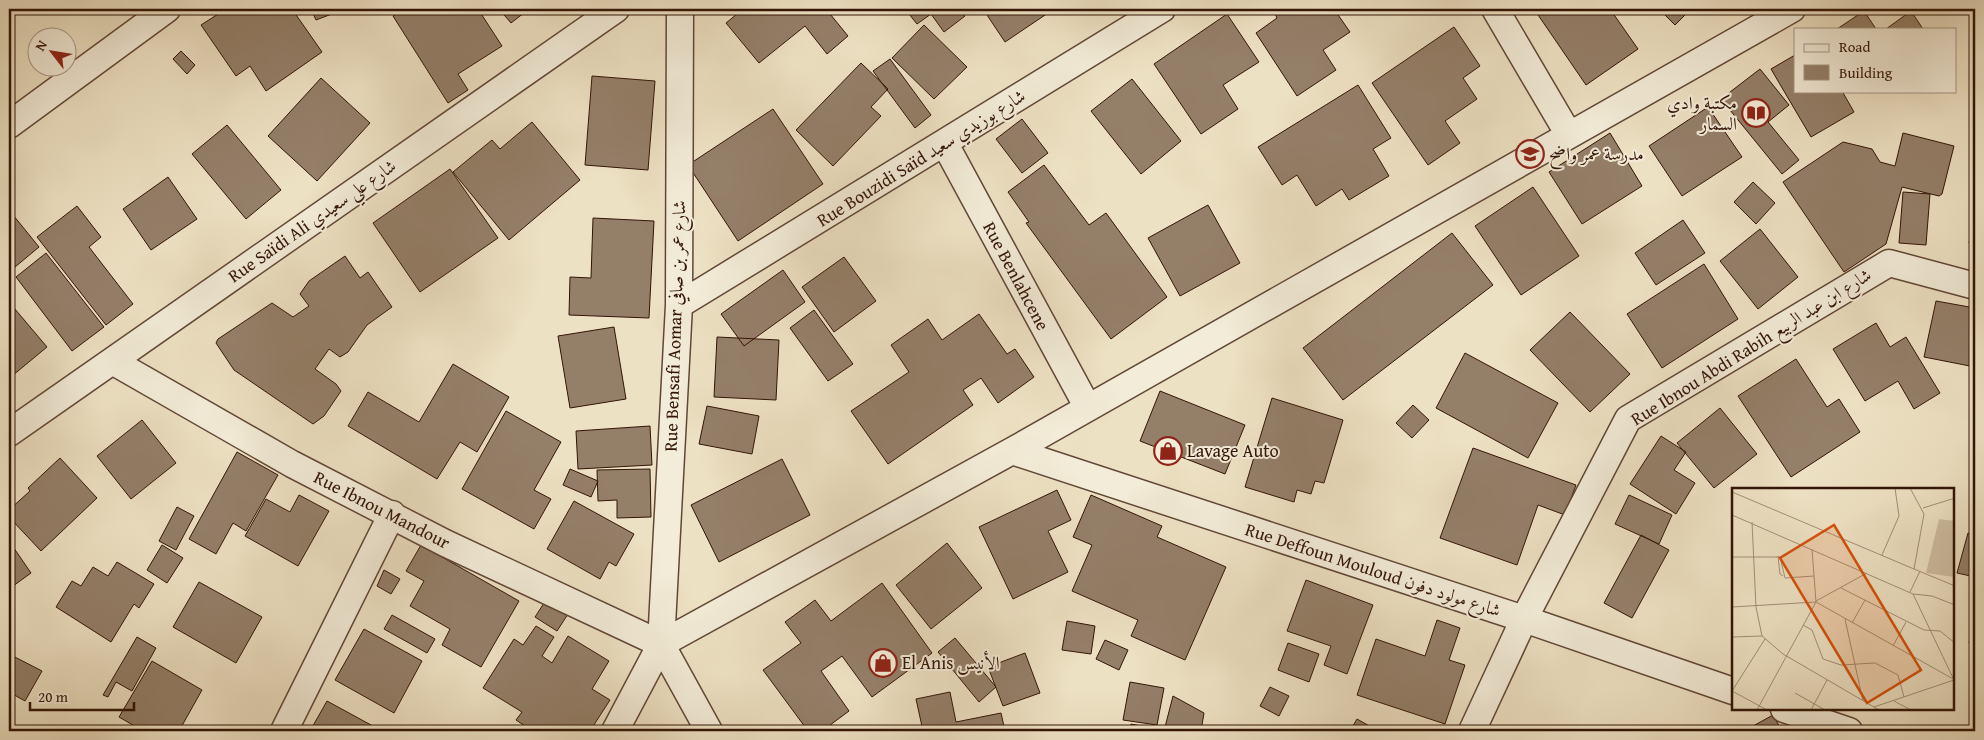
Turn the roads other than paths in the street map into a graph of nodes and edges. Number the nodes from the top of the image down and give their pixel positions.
1 (167, 9) edge
2 (616, 9) edge
3 (680, 9) edge
4 (1162, 9) edge
5 (1495, 9) edge
6 (1792, 9) edge
7 (9, 125) edge
8 (1570, 135) junction
9 (945, 144) junction
10 (1975, 286) edge
11 (679, 305) junction
12 (112, 361) junction
13 (1088, 408) junction
14 (9, 434) edge
15 (1012, 451) junction
16 (392, 514) junction
17 (1524, 619) junction
18 (661, 644) junction
19 (1732, 691) edge
20 (1787, 710) edge
21 (284, 731) edge
22 (616, 731) edge
23 (709, 731) edge
24 (1472, 731) edge
25 (1849, 731) edge

1 - 7 street
2 - 12 street, Rue Saïdi Ali شارع علي سعيدي
3 - 11 street, Rue Bensafi Aomar شارع عمر بن صافي
4 - 9 street, Rue Bouzidi Saïd شارع بوزيدي سعيد
5 - 8 street
6 - 8 street
8 - 13 street
9 - 11 street, Rue Bouzidi Saïd شارع بوزيدي سعيد
9 - 13 street, Rue Benlahcene
10 - 17 street, Rue Ibnou Abdi Rabih شارع ابن عبد الربيع
11 - 18 street, Rue Bensafi Aomar شارع عمر بن صافي
12 - 14 street, Rue Saïdi Ali شارع علي سعيدي
12 - 16 street, Rue Ibnou Mandour
13 - 15 street
15 - 17 street, Rue Deffoun Mouloud شارع مولود دفون
15 - 18 street
16 - 18 street, Rue Ibnou Mandour
16 - 21 street
17 - 19 street, Rue Deffoun Mouloud شارع مولود دفون
17 - 24 street, Rue Ibnou Abdi Rabih شارع ابن عبد الربيع
18 - 22 street
18 - 23 street
20 - 25 street

